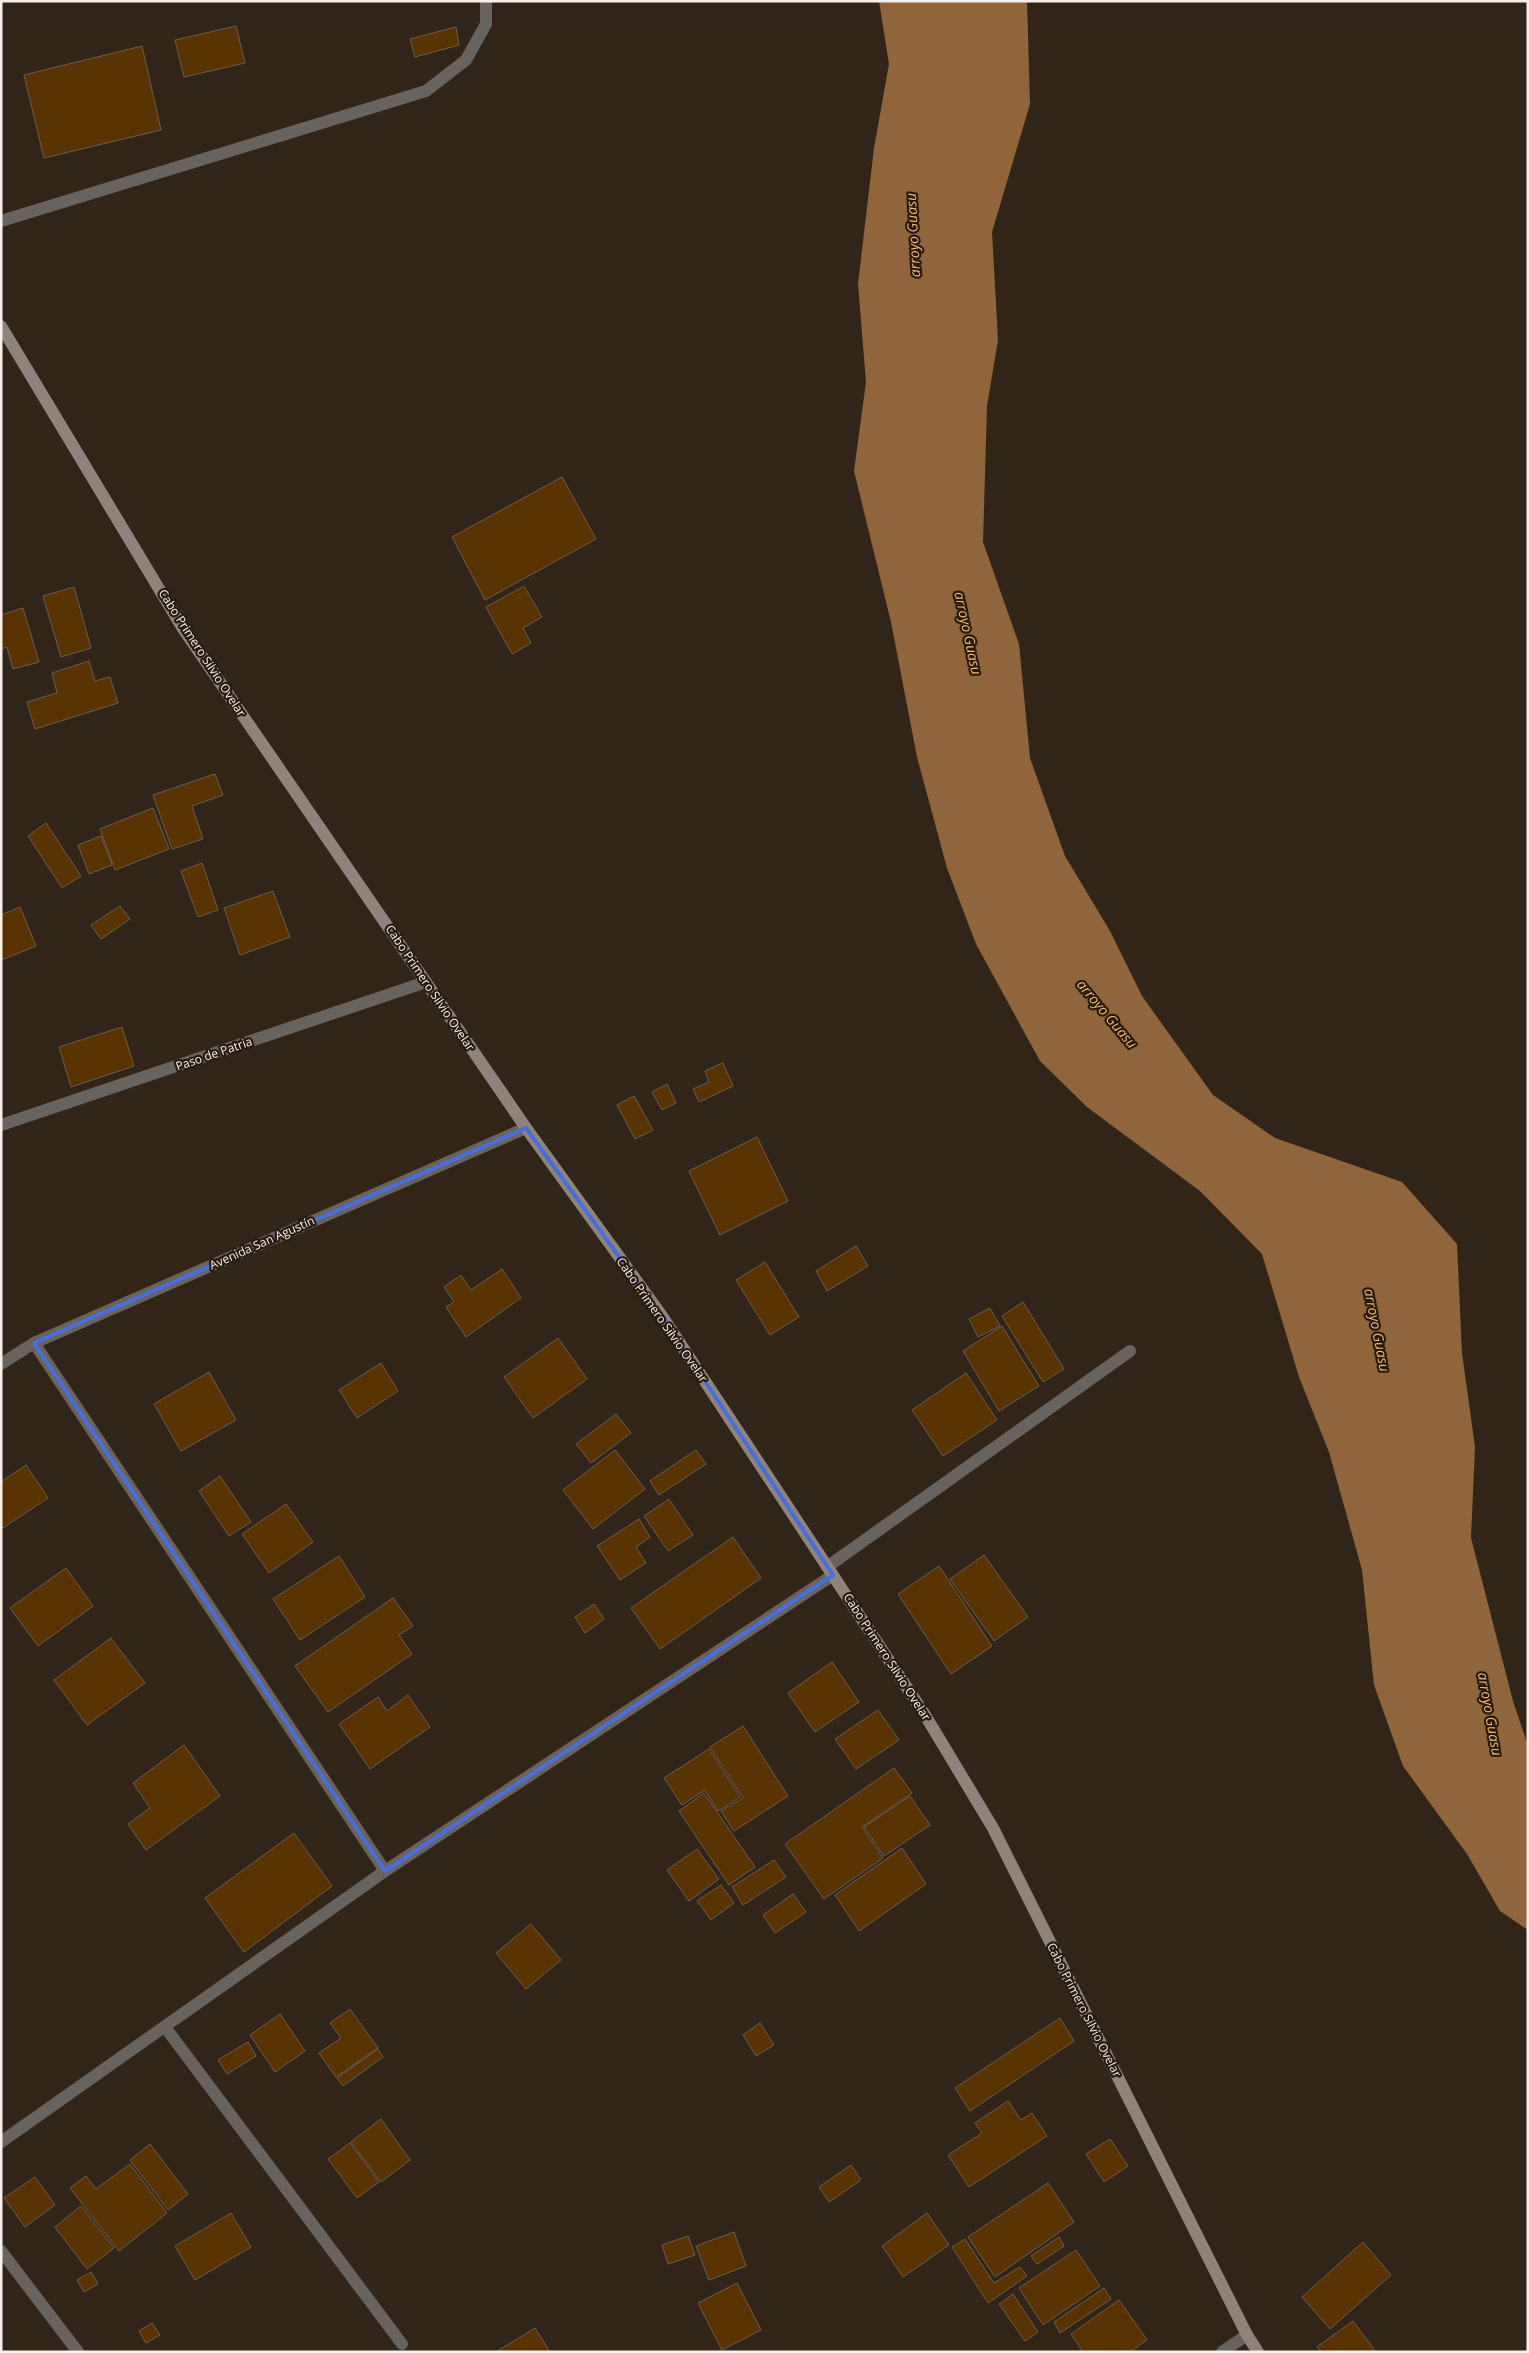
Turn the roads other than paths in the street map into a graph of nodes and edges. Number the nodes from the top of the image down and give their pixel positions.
1 (486, 1) edge
2 (1, 221) edge
3 (1, 326) edge
4 (426, 982) junction
5 (1, 1125) edge
6 (526, 1128) junction
7 (34, 1343) junction
8 (1130, 1351) dead end
9 (1, 1364) edge
10 (830, 1571) junction
11 (385, 1871) junction
12 (165, 2026) junction
13 (1, 2142) edge
14 (1, 2251) edge
15 (1247, 2335) junction
16 (402, 2344) dead end
17 (78, 2352) edge
18 (1222, 2352) edge
19 (1258, 2352) edge

1 - 2 street
3 - 4 main road, Cabo Primero Silvio Ovelar
4 - 5 street, Paso de Patria
4 - 6 main road, Cabo Primero Silvio Ovelar
6 - 7 street, Avenida San Agustín
6 - 10 main road, Cabo Primero Silvio Ovelar
7 - 9 street, Avenida San Agustín
7 - 11 street
8 - 10 street
10 - 11 street
10 - 15 main road, Cabo Primero Silvio Ovelar
11 - 12 street
12 - 13 street
12 - 16 street
14 - 17 street
15 - 18 street
15 - 19 main road, Cabo Primero Silvio Ovelar

